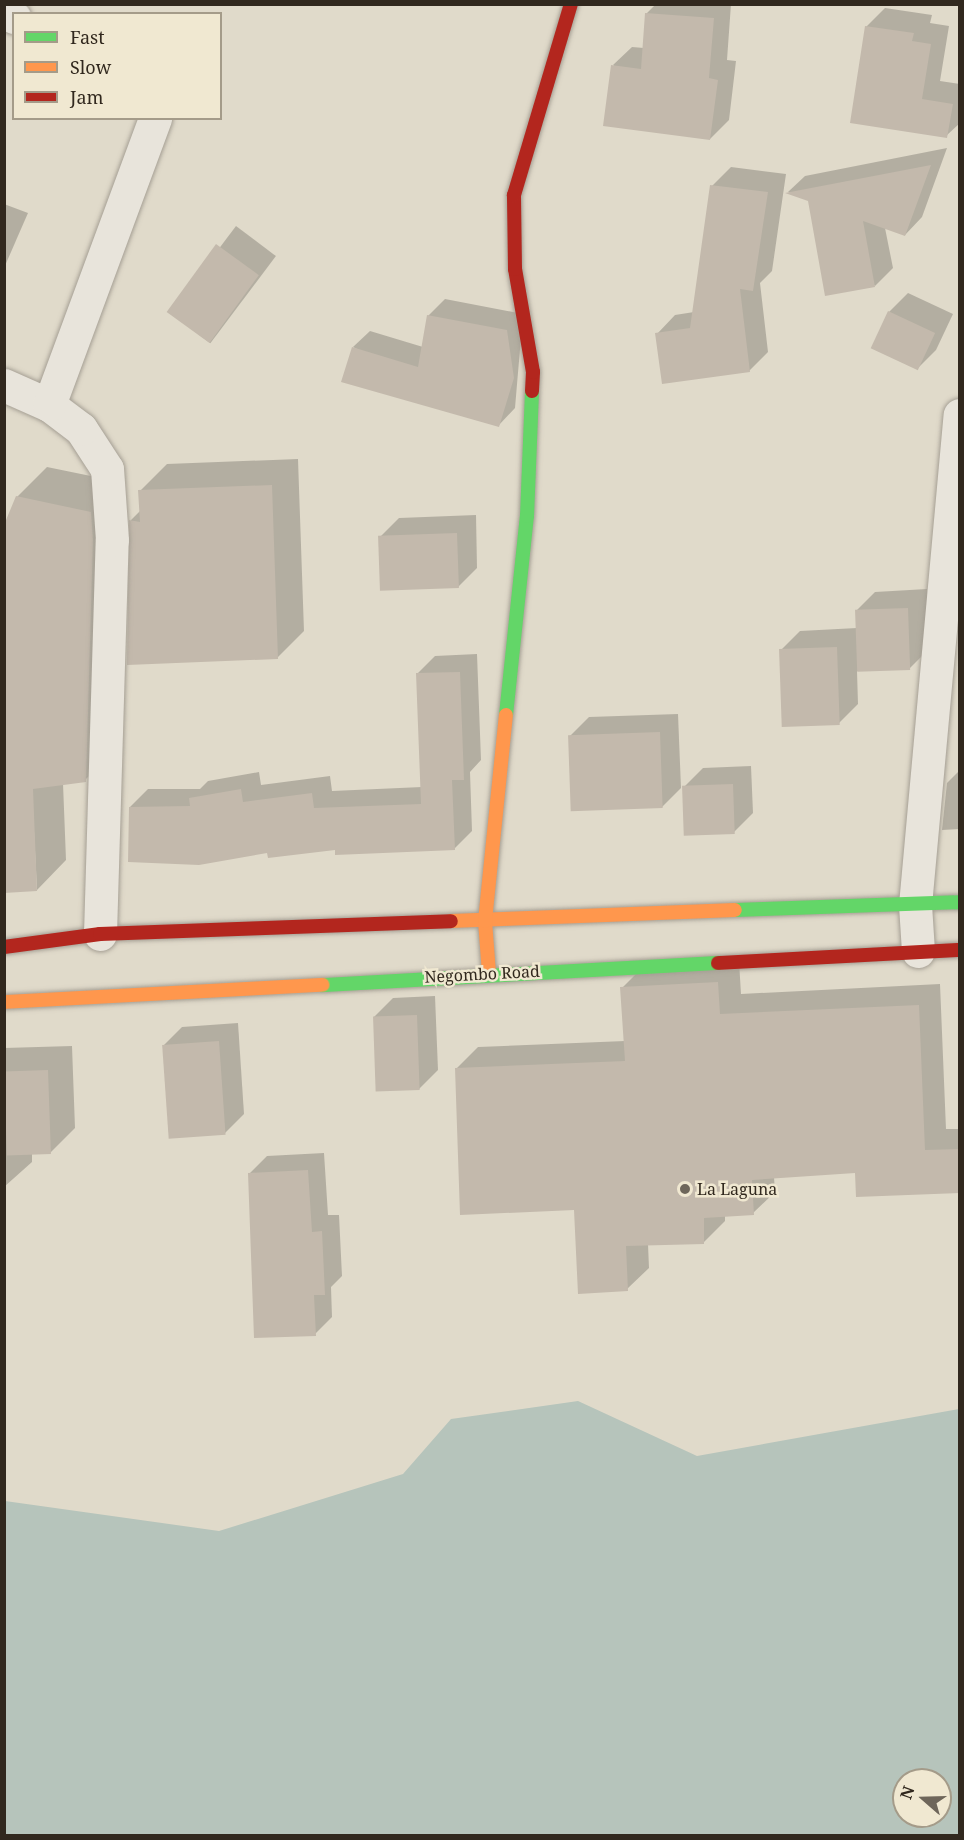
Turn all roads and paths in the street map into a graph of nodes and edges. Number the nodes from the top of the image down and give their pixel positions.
1 (571, 4) edge
2 (154, 120) edge
3 (4, 385) edge
4 (49, 405) junction
5 (960, 415) edge
6 (960, 902) edge
7 (915, 905) junction
8 (485, 921) junction
9 (100, 934) junction
10 (4, 947) edge
11 (960, 950) edge
12 (918, 951) junction
13 (489, 973) junction
14 (4, 1002) edge

1 - 8 main road
2 - 4 street
3 - 4 street
4 - 9 street
5 - 7 street
6 - 7 main road
7 - 8 main road
7 - 12 street
8 - 9 main road
8 - 13 main road
9 - 10 main road
11 - 12 main road, Negombo Road
12 - 13 main road, Negombo Road
13 - 14 main road, Negombo Road

